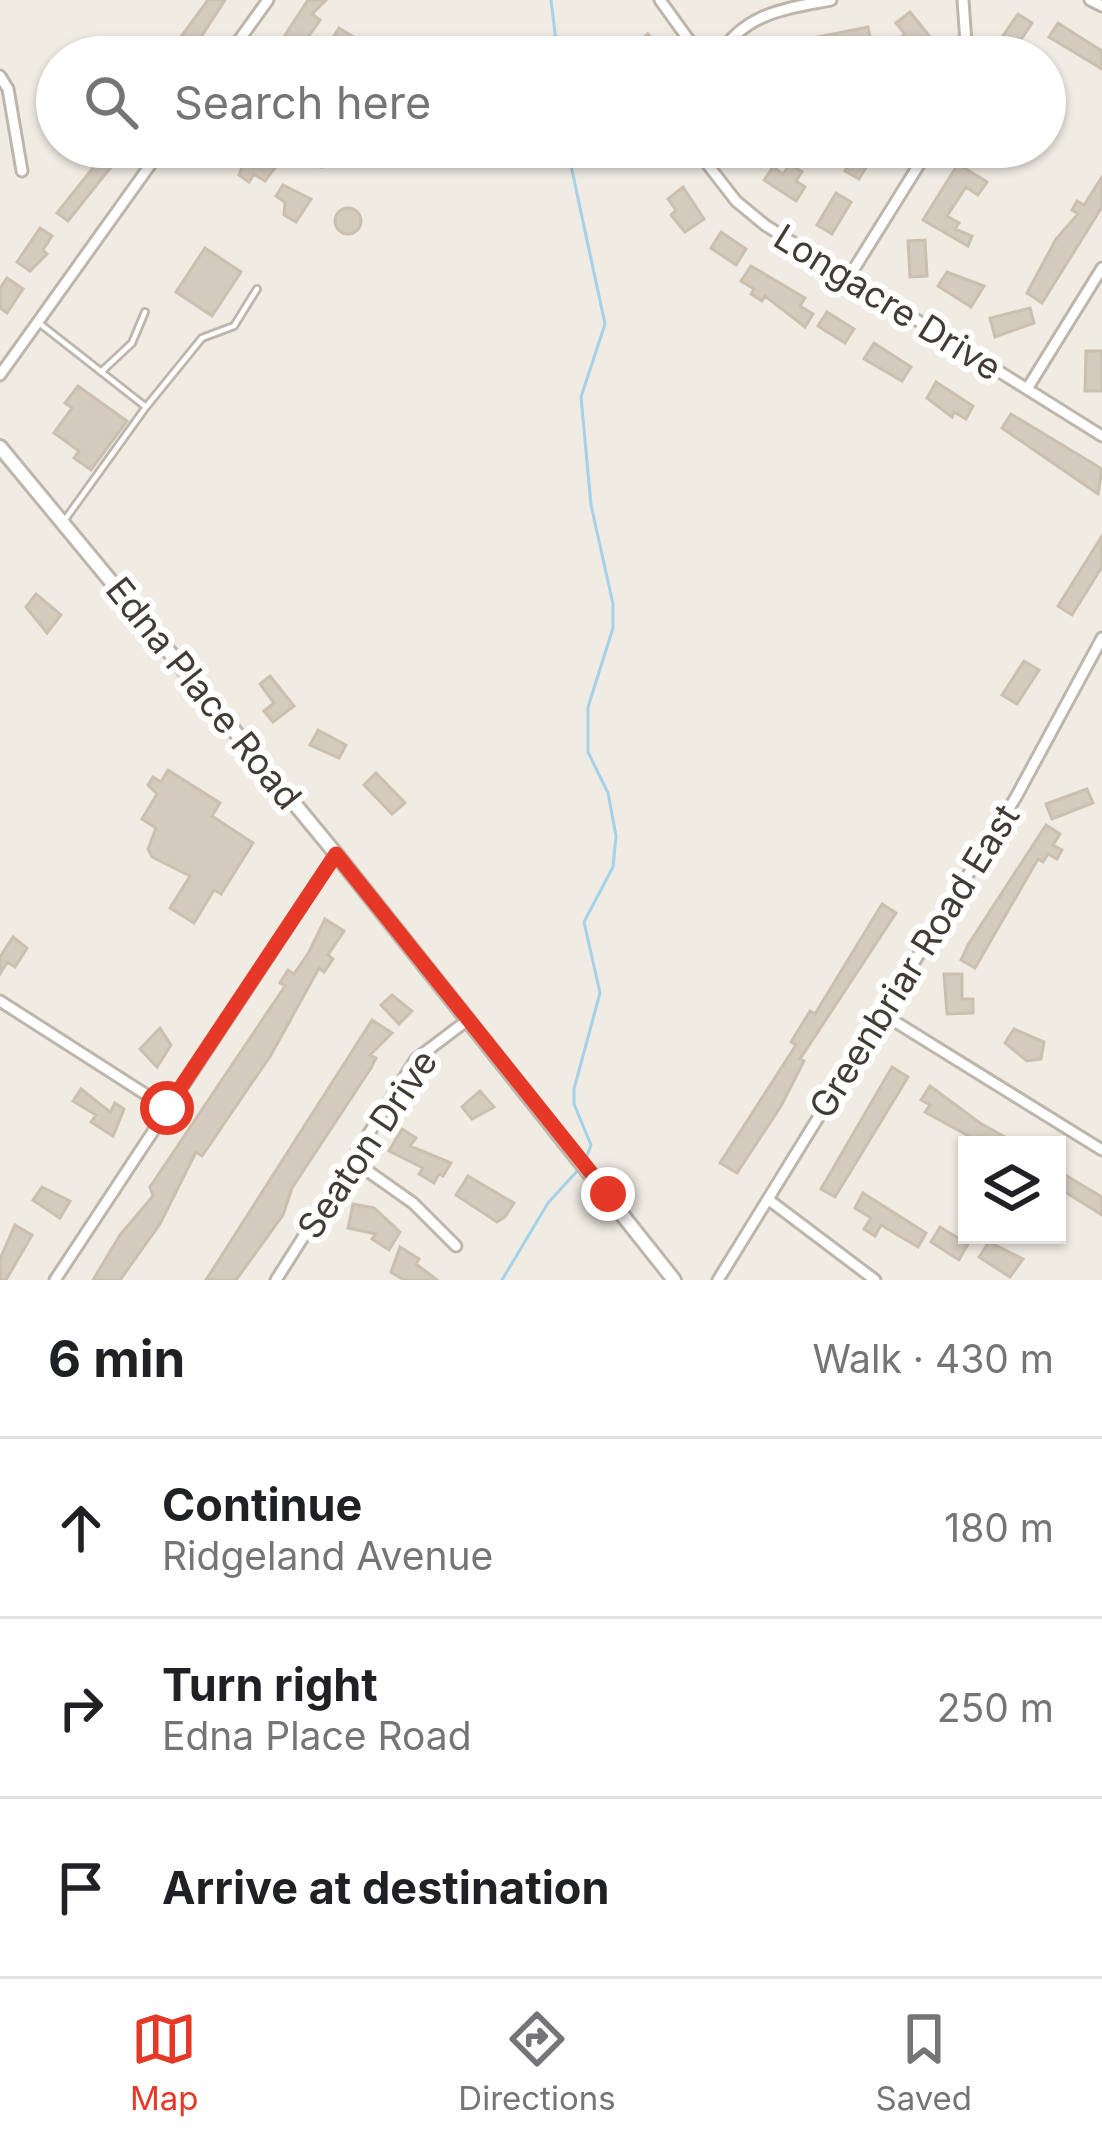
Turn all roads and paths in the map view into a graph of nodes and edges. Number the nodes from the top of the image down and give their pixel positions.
1 (268, 0) edge
2 (660, 0) edge
3 (831, 0) edge
4 (963, 0) edge
5 (1090, 0) edge
6 (1102, 6) edge
7 (242, 36) edge
8 (686, 36) edge
9 (732, 36) edge
10 (966, 36) edge
11 (0, 76) edge
12 (148, 168) edge
13 (710, 168) edge
14 (917, 168) edge
15 (22, 171) dead end
16 (1102, 268) edge
17 (849, 277) junction
18 (257, 289) dead end
19 (146, 312) dead end
20 (38, 322) junction
21 (101, 372) junction
22 (0, 375) edge
23 (1027, 388) junction
24 (146, 407) junction
25 (1102, 436) edge
26 (0, 447) edge
27 (64, 521) junction
28 (1102, 638) edge
29 (336, 854) junction
30 (0, 1000) edge
31 (881, 1013) junction
32 (469, 1019) junction
33 (167, 1108) junction
34 (1102, 1150) edge
35 (352, 1160) junction
36 (769, 1200) junction
37 (456, 1246) dead end
38 (55, 1280) edge
39 (276, 1280) edge
40 (674, 1280) edge
41 (718, 1280) edge
42 (875, 1280) edge

1 - 7 street
2 - 8 street
3 - 9 street
4 - 10 street
5 - 6 street
11 - 15 street
12 - 20 street
13 - 17 street, Longacre Drive
14 - 17 street
16 - 23 street
17 - 23 street, Longacre Drive
18 - 24 lane
19 - 21 lane
20 - 21 lane
20 - 22 street
21 - 24 lane
23 - 25 street, Longacre Drive
24 - 27 lane
26 - 27 street, Edna Place Road
27 - 29 street, Edna Place Road
28 - 31 street, Greenbriar Road East
29 - 32 street, Edna Place Road
29 - 33 street
30 - 33 street
31 - 34 street
31 - 36 street, Greenbriar Road East
32 - 35 street, Seaton Drive
32 - 40 street, Edna Place Road
33 - 38 street
35 - 37 street
35 - 39 street, Seaton Drive
36 - 41 street, Greenbriar Road East
36 - 42 street

